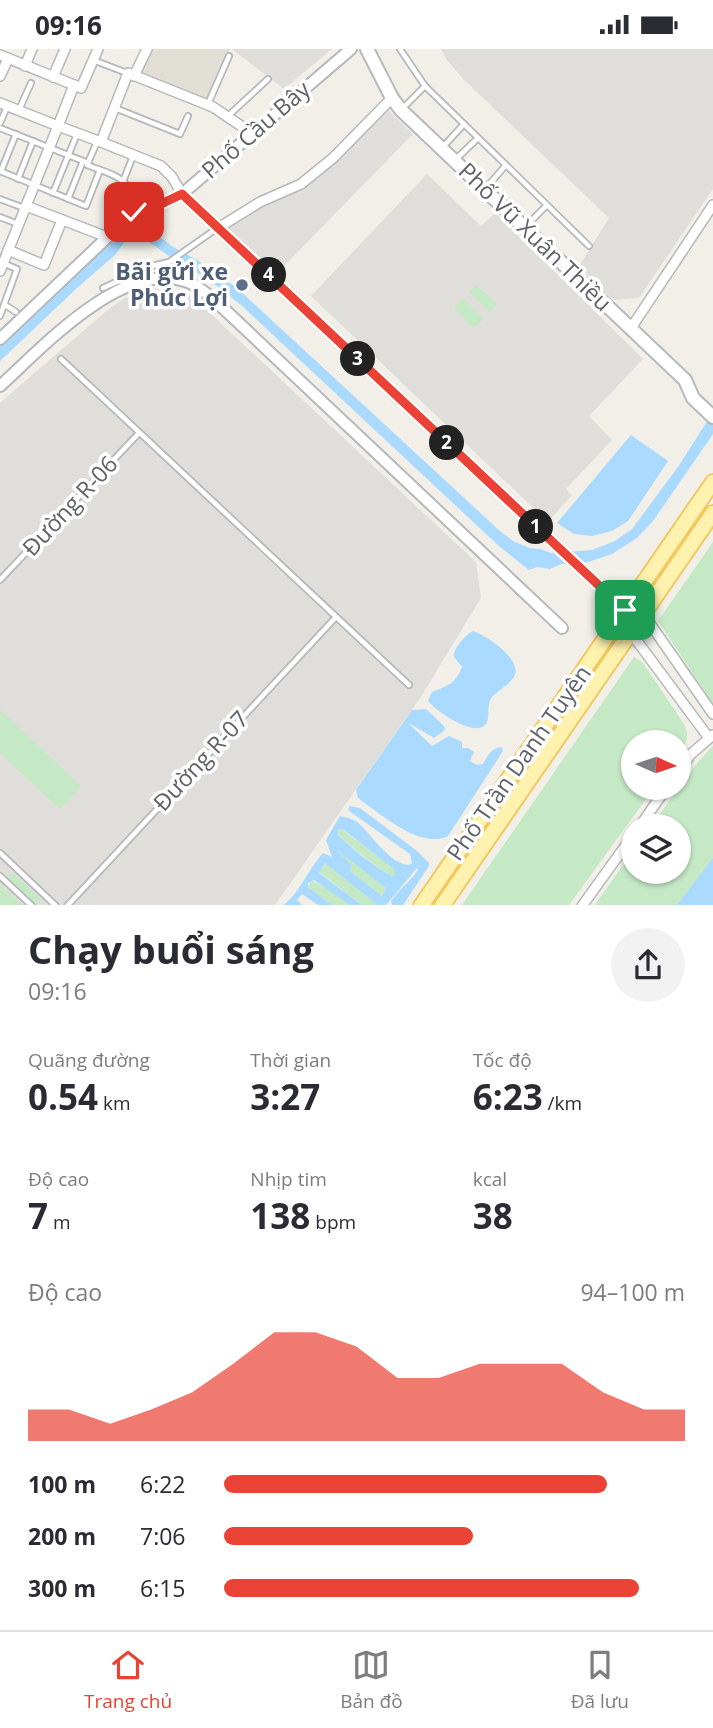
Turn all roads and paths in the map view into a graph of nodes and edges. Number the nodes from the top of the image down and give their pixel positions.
1 (32, 49) edge
2 (65, 49) edge
3 (98, 49) edge
4 (147, 49) edge
5 (351, 49) edge
6 (367, 49) edge
7 (400, 49) edge
8 (229, 56) dead end
9 (4, 57) edge
10 (93, 59) junction
11 (25, 65) junction
12 (131, 74) junction
13 (0, 76) edge
14 (53, 77) junction
15 (268, 79) dead end
16 (31, 83) dead end
17 (74, 85) junction
18 (425, 86) junction
19 (392, 98) junction
20 (4, 105) edge
21 (208, 105) junction
22 (114, 108) junction
23 (401, 110) junction
24 (19, 111) junction
25 (188, 116) dead end
26 (227, 116) junction
27 (464, 124) junction
28 (0, 125) edge
29 (58, 126) junction
30 (77, 133) junction
31 (16, 134) junction
32 (253, 134) junction
33 (478, 138) junction
34 (33, 141) junction
35 (99, 141) junction
36 (49, 147) junction
37 (442, 149) junction
38 (68, 155) junction
39 (133, 155) junction
40 (455, 161) junction
41 (85, 162) junction
42 (506, 165) junction
43 (100, 170) junction
44 (0, 171) edge
45 (18, 179) junction
46 (124, 179) junction
47 (34, 185) junction
48 (485, 190) junction
49 (53, 193) junction
50 (182, 194) junction
51 (0, 199) edge
52 (68, 199) junction
53 (547, 205) junction
54 (713, 205) edge
55 (25, 208) junction
56 (134, 212) junction
57 (0, 217) edge
58 (62, 220) junction
59 (18, 224) junction
60 (525, 227) junction
61 (218, 228) junction
62 (107, 237) junction
63 (589, 246) dead end
64 (8, 250) junction
65 (2, 264) edge
66 (103, 288) dead end
67 (3, 302) edge
68 (16, 312) dead end
69 (0, 316) edge
70 (631, 328) junction
71 (0, 339) edge
72 (61, 359) dead end
73 (1, 382) edge
74 (710, 414) edge
75 (139, 433) junction
76 (713, 482) edge
77 (713, 513) edge
78 (0, 580) edge
79 (625, 610) junction
80 (644, 615) junction
81 (336, 617) junction
82 (562, 628) dead end
83 (631, 633) junction
84 (409, 685) dead end
85 (713, 714) edge
86 (711, 736) edge
87 (691, 754) edge
88 (621, 852) edge
89 (0, 853) edge
90 (6, 859) junction
91 (0, 865) edge
92 (0, 876) edge
93 (32, 905) edge
94 (56, 905) edge
95 (66, 905) edge
96 (421, 905) edge
97 (442, 905) edge
98 (582, 905) edge

1 - 11 street
2 - 14 street
3 - 10 street
4 - 12 street
5 - 32 street, Phố Cầu Bây
6 - 19 main road, Phố Vũ Xuân Thiều
7 - 18 lane
8 - 21 lane
9 - 11 street
9 - 13 street
10 - 12 lane
10 - 17 street
11 - 14 street
12 - 21 street
12 - 22 street
14 - 17 street
15 - 26 lane
16 - 24 lane
17 - 29 street
18 - 23 lane
18 - 27 lane
19 - 23 main road, Phố Vũ Xuân Thiều
19 - 61 street
20 - 24 street
20 - 28 lane
21 - 26 street
22 - 25 lane
22 - 35 street
23 - 37 main road, Phố Vũ Xuân Thiều
24 - 29 street
26 - 32 street
27 - 33 lane
27 - 37 lane
28 - 31 lane
29 - 30 street
29 - 36 street
30 - 35 street
30 - 38 lane
31 - 34 lane
31 - 44 lane
32 - 50 street, Phố Cầu Bây
33 - 40 lane
33 - 42 lane
34 - 36 lane
34 - 45 lane
35 - 39 street
35 - 41 lane
36 - 38 lane
36 - 47 street
37 - 40 main road, Phố Vũ Xuân Thiều
38 - 41 lane
38 - 49 lane
39 - 46 lane
39 - 50 street
40 - 48 main road, Phố Vũ Xuân Thiều
41 - 43 lane
41 - 52 lane
42 - 48 lane
42 - 53 lane
43 - 46 lane
43 - 52 lane
44 - 45 lane
45 - 47 lane
46 - 56 lane
47 - 49 lane
47 - 55 street
48 - 60 main road, Phố Vũ Xuân Thiều
49 - 52 lane
50 - 56 street, Phố Cầu Bây
50 - 61 street
51 - 55 lane
53 - 60 lane
53 - 63 lane
54 - 70 street
55 - 58 street
55 - 59 street
56 - 62 street, Phố Cầu Bây
57 - 59 lane
58 - 62 street
58 - 64 street
59 - 64 street
60 - 70 main road, Phố Vũ Xuân Thiều
61 - 66 lane
61 - 79 street
62 - 71 street, Phố Cầu Bây
64 - 65 street
65 - 67 lane
67 - 68 lane
67 - 69 lane
70 - 74 main road, Phố Vũ Xuân Thiều
72 - 75 lane
73 - 82 street
75 - 78 lane, Đường R-06
75 - 81 lane
76 - 79 main road, Phố Trần Danh Tuyên
77 - 80 main road, Phố Trần Danh Tuyên
79 - 80 street
79 - 83 street
79 - 96 main road, Phố Trần Danh Tuyên
80 - 83 main road, Phố Trần Danh Tuyên
80 - 85 street
81 - 84 lane
81 - 95 lane, Đường R-07
83 - 86 street
83 - 97 main road, Phố Trần Danh Tuyên
86 - 87 street
88 - 98 street
89 - 90 lane
90 - 91 lane
90 - 94 lane
92 - 93 lane

